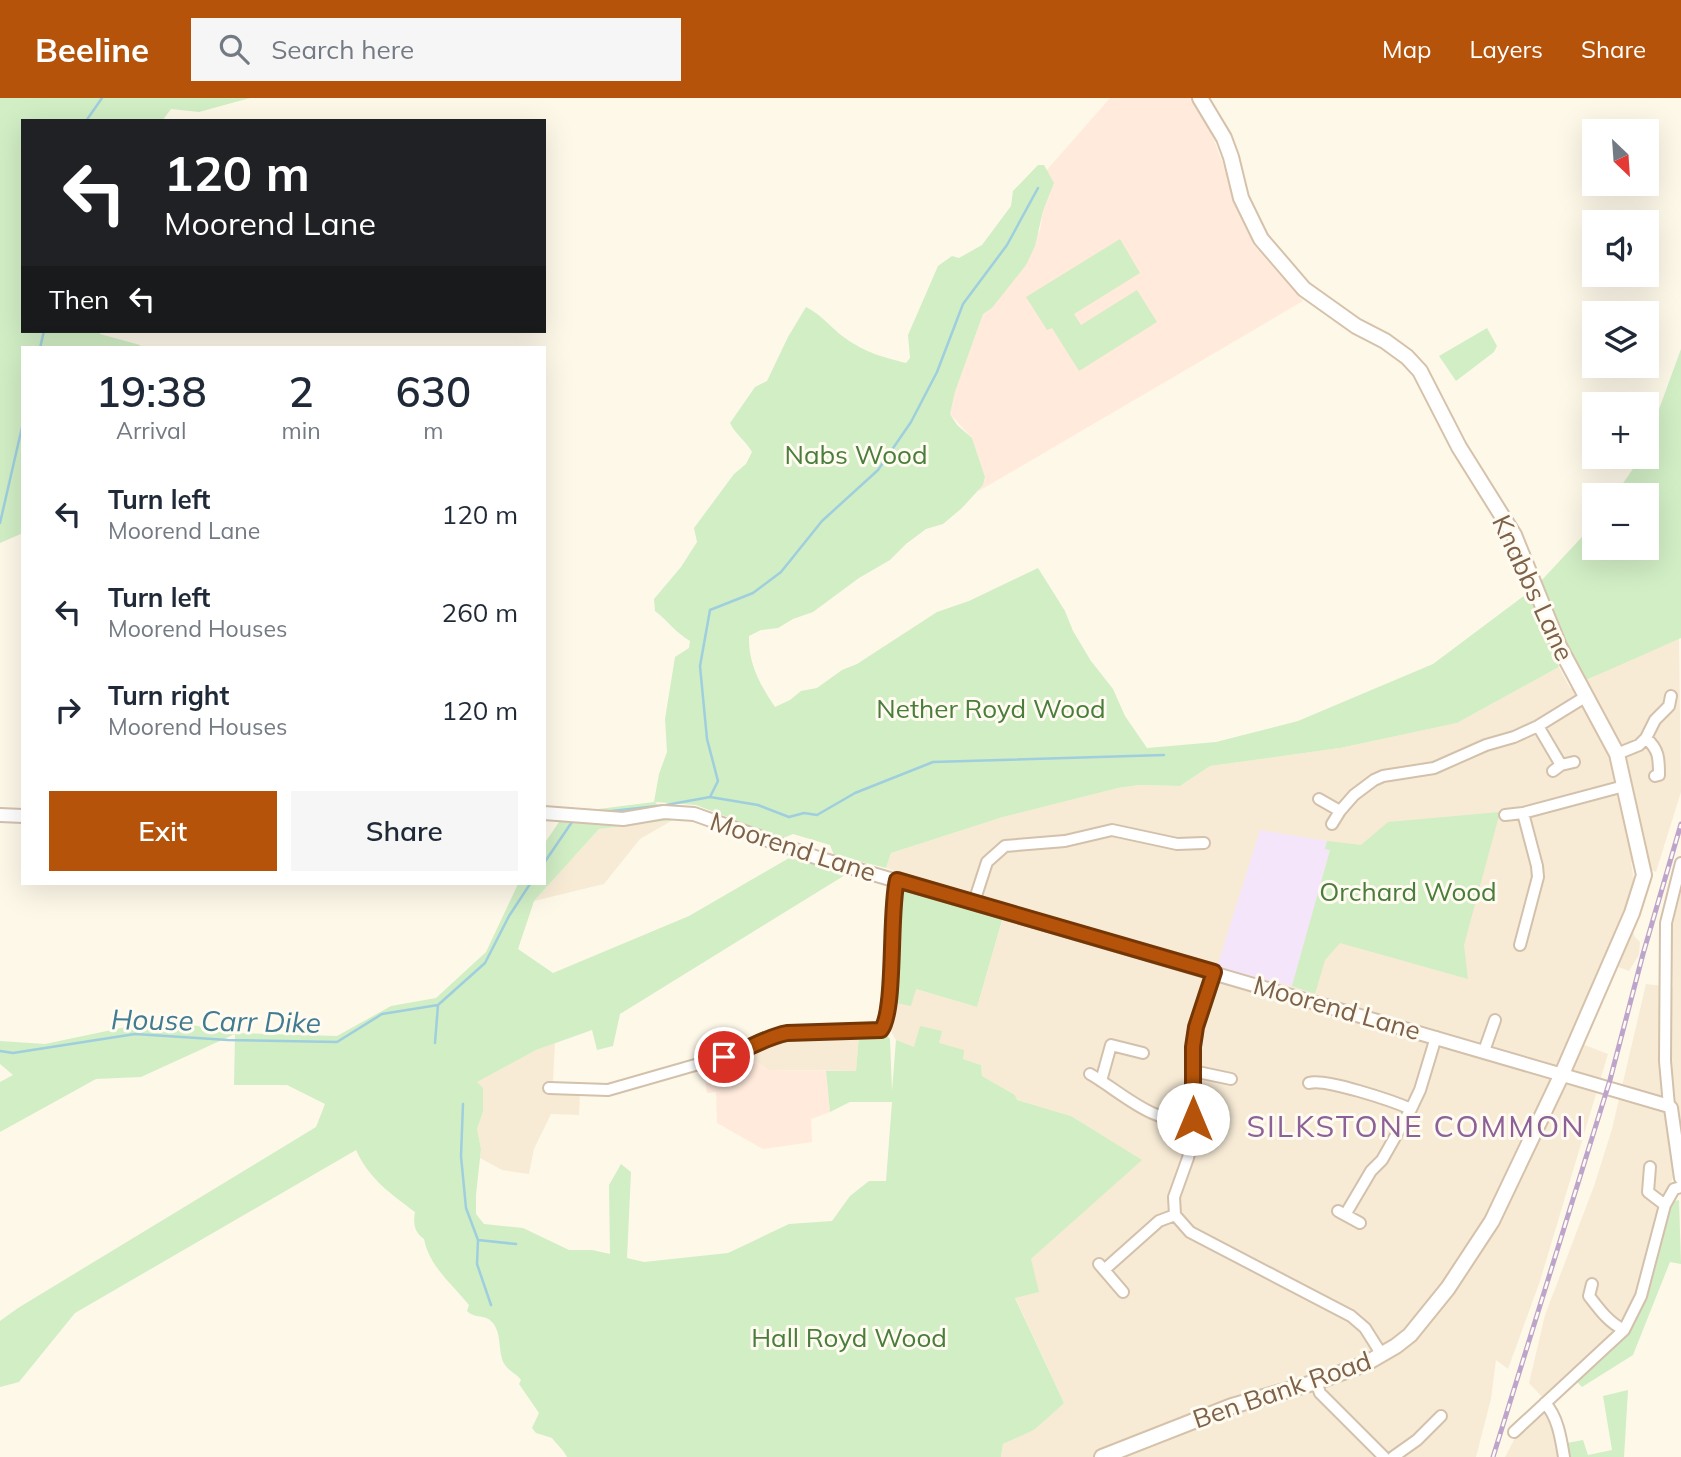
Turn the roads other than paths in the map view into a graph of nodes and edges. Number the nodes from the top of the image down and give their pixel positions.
1 (1200, 98) edge
2 (1585, 697) junction
3 (1681, 709) edge
4 (1538, 726) junction
5 (1646, 738) junction
6 (1617, 754) junction
7 (1574, 762) dead end
8 (1655, 776) dead end
9 (1624, 786) junction
10 (1319, 799) dead end
11 (1340, 811) junction
12 (546, 813) edge
13 (1523, 813) junction
14 (0, 815) edge
15 (1504, 815) dead end
16 (21, 816) edge
17 (1332, 824) dead end
18 (1204, 843) dead end
19 (1681, 863) edge
20 (897, 880) junction
21 (974, 902) junction
22 (1520, 945) dead end
23 (1214, 972) junction
24 (1494, 1020) dead end
25 (1436, 1037) junction
26 (1484, 1051) junction
27 (1143, 1053) dead end
28 (1193, 1071) junction
29 (1090, 1074) dead end
30 (1562, 1074) junction
31 (1231, 1079) dead end
32 (1101, 1081) junction
33 (1309, 1083) dead end
34 (549, 1088) dead end
35 (1669, 1105) junction
36 (1411, 1109) junction
37 (1193, 1119) junction
38 (1651, 1165) dead end
39 (1681, 1178) edge
40 (1681, 1187) edge
41 (1665, 1205) junction
42 (1175, 1215) junction
43 (1360, 1223) dead end
44 (1592, 1284) dead end
45 (1122, 1286) dead end
46 (1624, 1329) junction
47 (1382, 1355) junction
48 (1316, 1382) junction
49 (1545, 1403) junction
50 (1441, 1416) dead end
51 (1514, 1432) dead end
52 (1102, 1457) edge
53 (1384, 1457) edge
54 (1393, 1457) edge
55 (1564, 1457) edge

1 - 2 main road, Knabbs Lane
2 - 4 street
2 - 6 main road, Knabbs Lane
3 - 5 street
4 - 7 street
4 - 11 street
5 - 6 street
5 - 8 street
6 - 9 main road, Knabbs Lane
9 - 13 street
9 - 30 main road, Knabbs Lane
10 - 11 street
11 - 17 street
12 - 20 street, Moorend Lane
13 - 15 street
13 - 22 street
14 - 16 street
18 - 21 street
19 - 35 street
20 - 21 street, Moorend Lane
20 - 34 street
21 - 23 street, Moorend Lane
23 - 25 street, Moorend Lane
23 - 28 street
24 - 26 street
25 - 26 street, Moorend Lane
25 - 36 street
26 - 30 street, Moorend Lane
27 - 32 street
28 - 31 street
28 - 37 street
29 - 32 street
30 - 35 street, Moorend Lane
30 - 47 main road, Ben Bank Road
32 - 37 street
33 - 36 street
35 - 39 street
36 - 43 street
37 - 42 street
38 - 41 street
40 - 41 street
41 - 46 street
42 - 45 street
42 - 47 street
44 - 46 street
46 - 49 street
47 - 48 main road, Ben Bank Road
48 - 52 main road, Ben Bank Road
48 - 53 street
49 - 51 street
49 - 55 street
50 - 54 street

